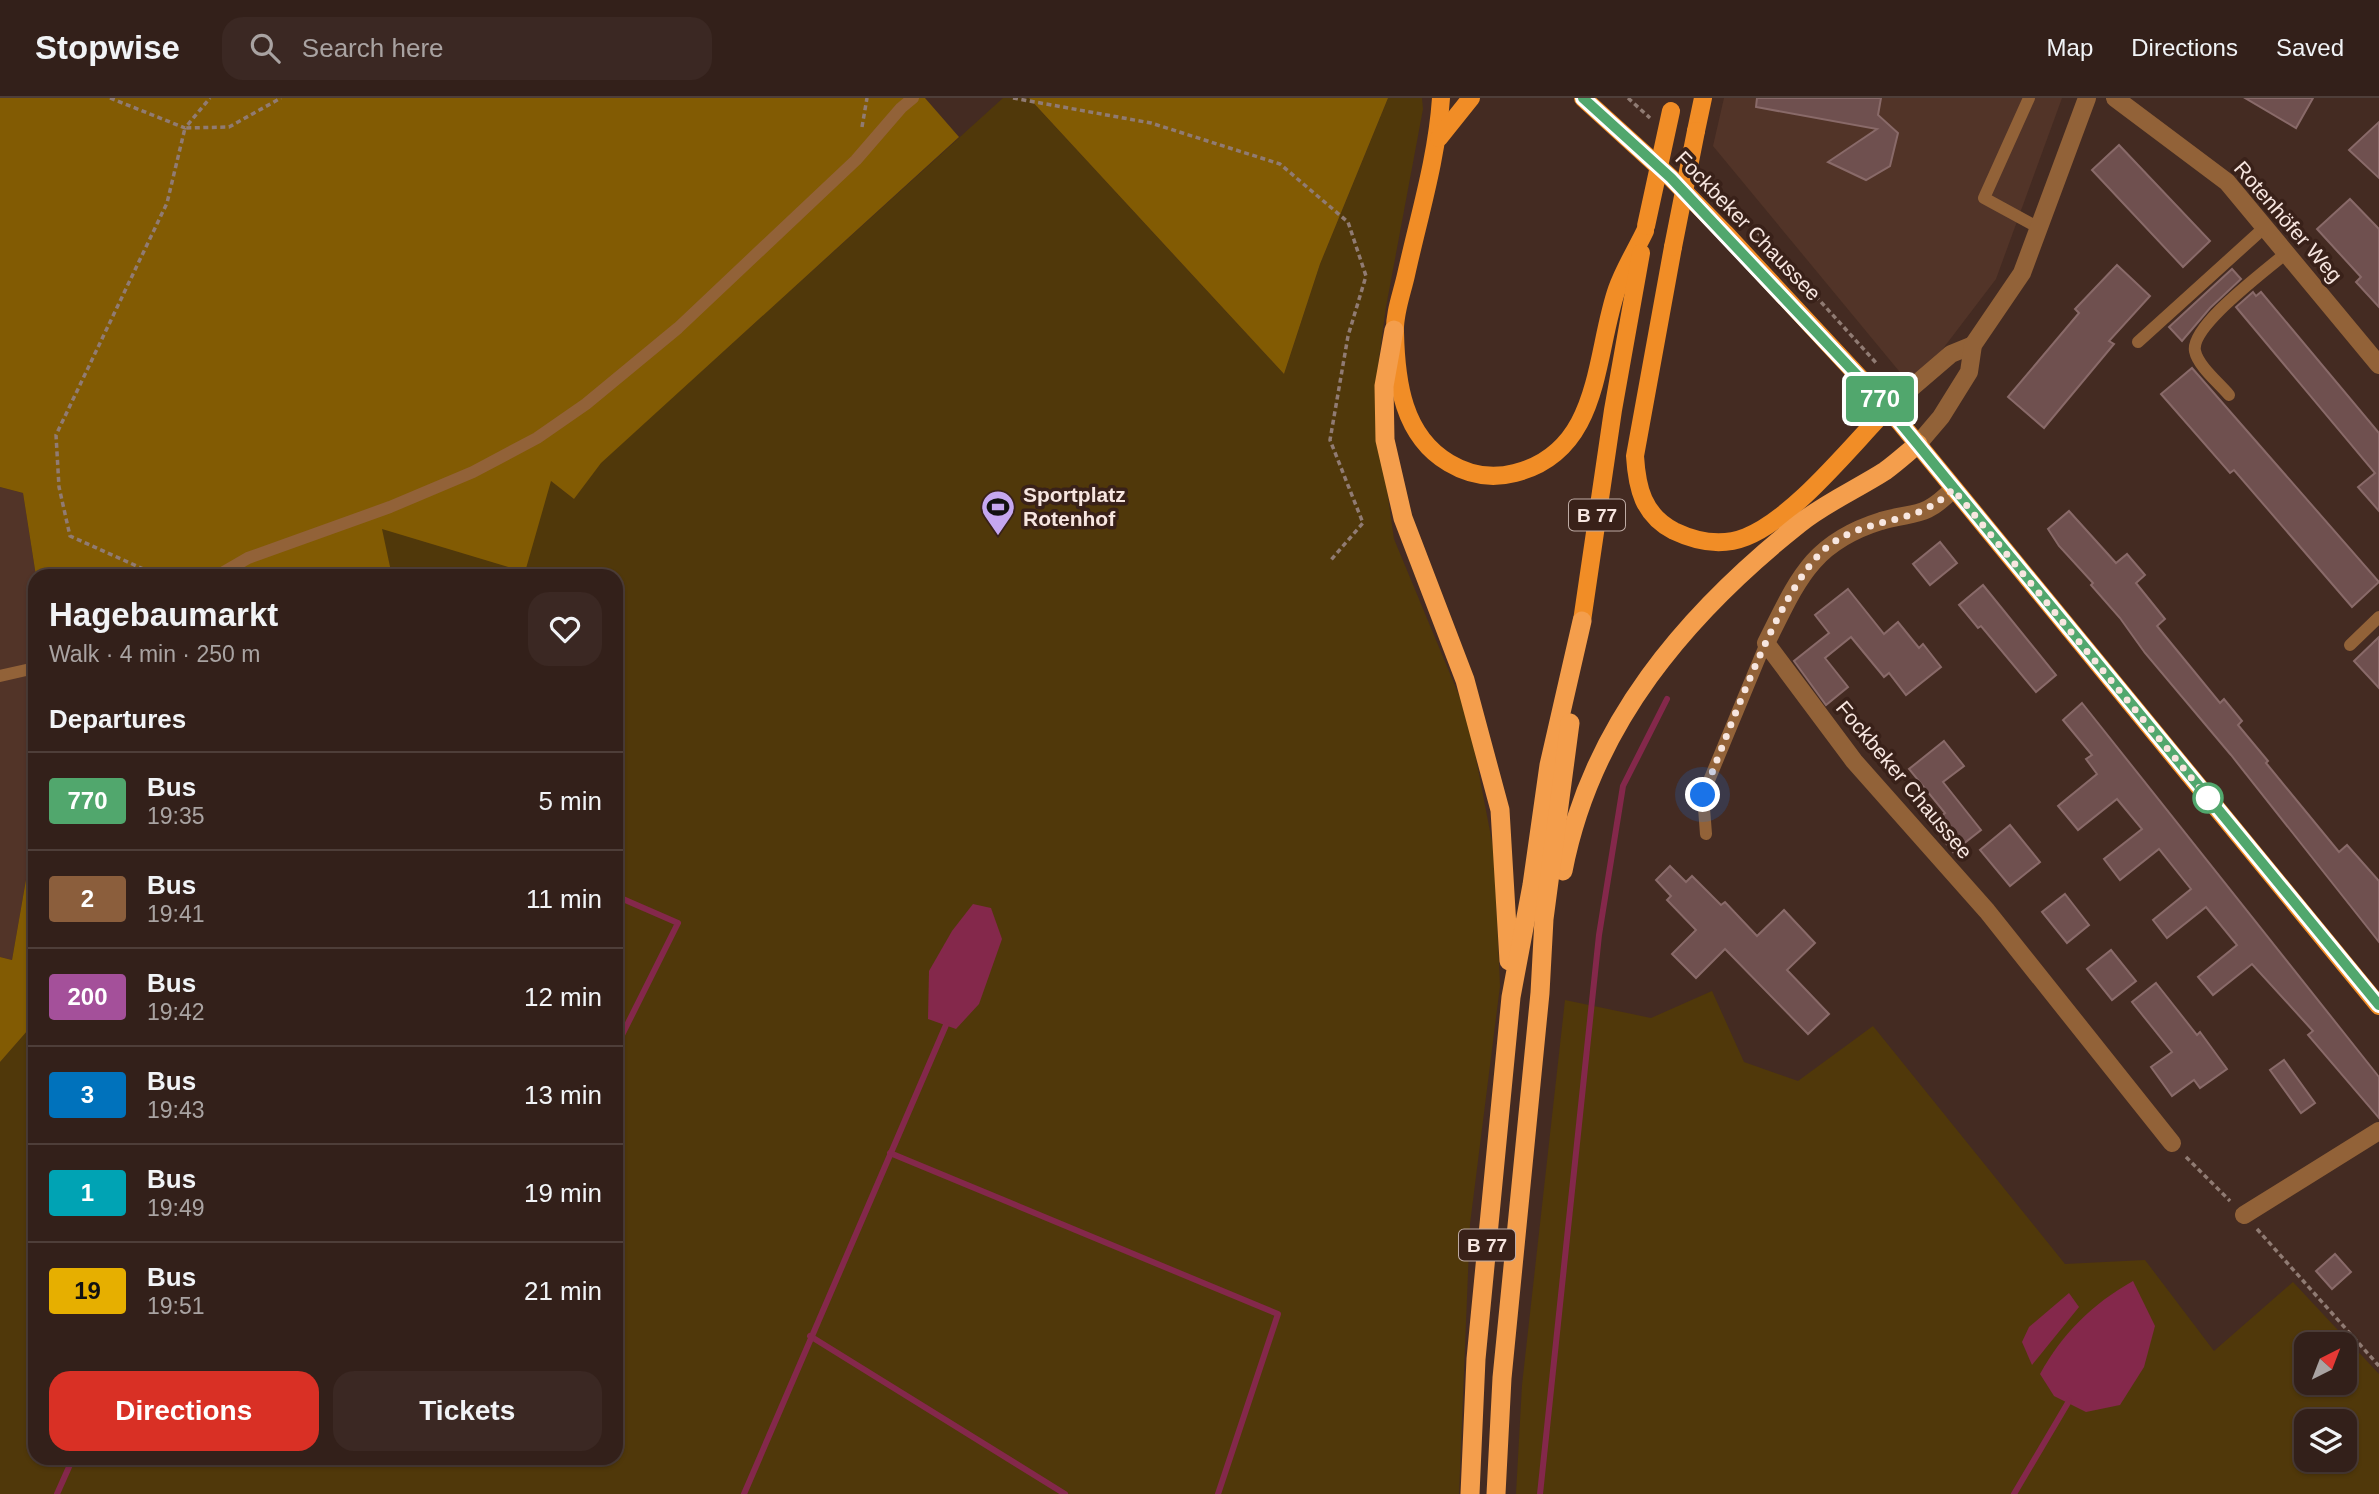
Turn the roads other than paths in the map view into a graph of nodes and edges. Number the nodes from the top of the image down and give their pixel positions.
1 (913, 98) edge
2 (1441, 98) edge
3 (1471, 98) edge
4 (1583, 98) edge
5 (1703, 98) edge
6 (2029, 98) edge
7 (2087, 98) edge
8 (2115, 98) edge
9 (1673, 105) edge
10 (1438, 138) junction
11 (2265, 227) junction
12 (1646, 228) junction
13 (2039, 228) junction
14 (2286, 253) junction
15 (1394, 330) junction
16 (2137, 342) dead end
17 (1973, 345) junction
18 (2379, 365) edge
19 (2229, 395) dead end
20 (1888, 408) junction
21 (1918, 444) junction
22 (1953, 489) junction
23 (229, 569) edge
24 (2379, 617) edge
25 (1581, 621) junction
26 (1766, 643) junction
27 (2350, 645) dead end
28 (28, 670) edge
29 (0, 676) edge
30 (1706, 834) dead end
31 (1540, 993) junction
32 (1511, 997) junction
33 (2379, 1006) edge
34 (2379, 1132) edge
35 (2172, 1143) road end
36 (2244, 1215) road end
37 (1470, 1494) edge
38 (1496, 1494) edge

1 - 23 lane
2 - 10 main road
3 - 10 main road
4 - 20 main road, Fockbeker Chaussee
5 - 20 main road, bridge
6 - 13 lane
7 - 13 street
8 - 11 street, Rotenhöfer Weg
9 - 12 main road, B 77, bridge
10 - 15 main road
11 - 14 street, Rotenhöfer Weg
11 - 16 lane
12 - 15 main road
12 - 25 main road, B 77
13 - 17 street
14 - 18 street, Rotenhöfer Weg
14 - 19 lane
15 - 32 highway
17 - 20 street
17 - 21 street
20 - 21 main road, Fockbeker Chaussee
21 - 22 main road, Fockbeker Chaussee
21 - 31 highway
22 - 26 street
22 - 33 main road, Fockbeker Chaussee
24 - 27 lane
25 - 31 highway, B 77
25 - 32 highway, B 77
26 - 30 lane
26 - 35 street, Fockbeker Chaussee
28 - 29 lane
31 - 38 highway, B 77
32 - 37 highway, B 77
34 - 36 street

